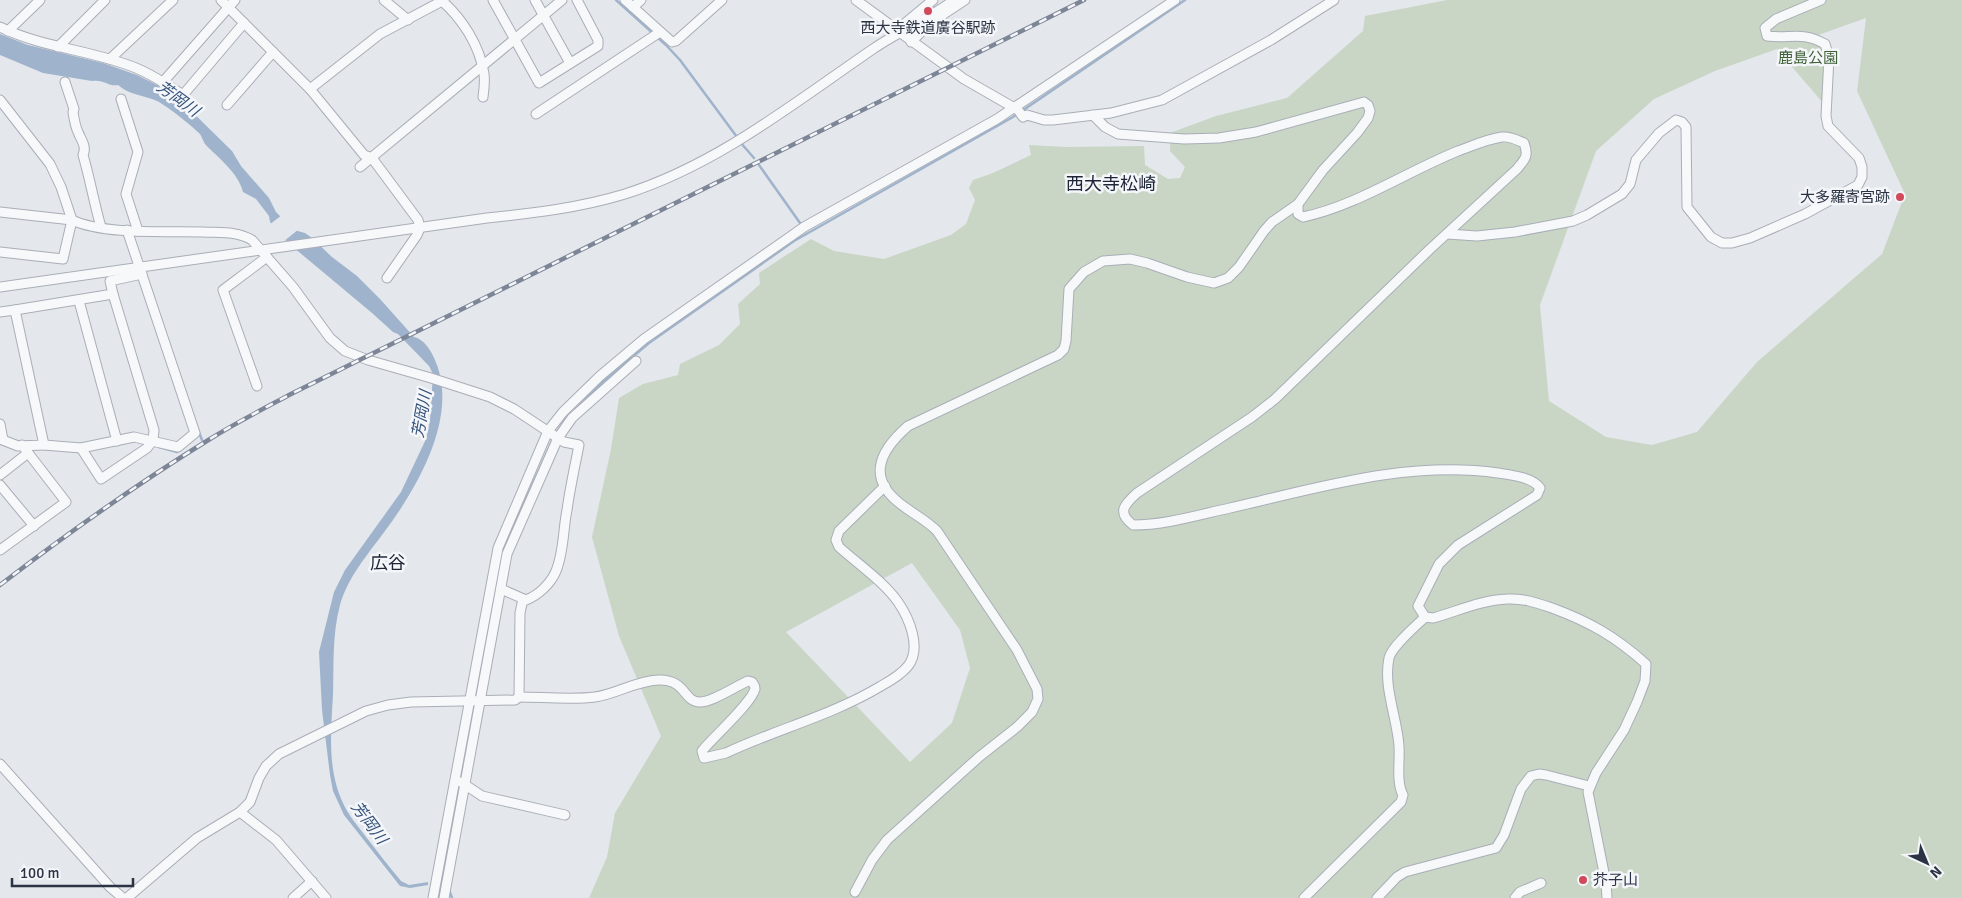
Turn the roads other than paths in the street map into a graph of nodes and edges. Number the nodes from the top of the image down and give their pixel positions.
1 (40, 0) edge
2 (105, 0) edge
3 (173, 0) edge
4 (221, 0) edge
5 (384, 0) edge
6 (443, 0) edge
7 (493, 0) edge
8 (535, 0) edge
9 (562, 0) edge
10 (577, 0) edge
11 (625, 0) edge
12 (641, 0) edge
13 (722, 0) edge
14 (856, 0) edge
15 (933, 0) edge
16 (954, 0) edge
17 (965, 0) edge
18 (1175, 0) edge
19 (1334, 0) edge
20 (1821, 0) edge
21 (232, 4) edge
22 (633, 7) junction
23 (543, 15) junction
24 (408, 20) junction
25 (244, 23) junction
26 (4, 29) edge
27 (898, 31) junction
28 (658, 34) junction
29 (515, 39) junction
30 (911, 42) junction
31 (58, 47) junction
32 (273, 52) junction
33 (110, 59) junction
34 (570, 63) junction
35 (482, 66) junction
36 (65, 82) dead end
37 (163, 82) junction
38 (310, 89) junction
39 (482, 97) dead end
40 (121, 99) dead end
41 (0, 100) edge
42 (227, 105) dead end
43 (1018, 111) junction
44 (536, 114) dead end
45 (1093, 115) junction
46 (368, 156) junction
47 (360, 167) dead end
48 (1298, 204) junction
49 (1, 210) edge
50 (72, 220) junction
51 (102, 227) junction
52 (420, 228) junction
53 (127, 230) junction
54 (138, 230) junction
55 (1447, 234) junction
56 (260, 250) junction
57 (0, 252) edge
58 (267, 257) junction
59 (141, 271) junction
60 (387, 278) dead end
61 (0, 286) edge
62 (113, 294) junction
63 (79, 301) junction
64 (15, 310) junction
65 (0, 312) edge
66 (636, 361) dead end
67 (257, 386) dead end
68 (0, 424) edge
69 (554, 435) junction
70 (1, 440) edge
71 (153, 440) junction
72 (117, 441) junction
73 (44, 444) junction
74 (80, 448) junction
75 (25, 449) junction
76 (0, 475) edge
77 (0, 485) edge
78 (885, 486) junction
79 (34, 526) junction
80 (0, 550) edge
81 (501, 589) junction
82 (523, 599) junction
83 (1425, 618) junction
84 (519, 697) junction
85 (476, 700) junction
86 (0, 764) edge
87 (460, 782) junction
88 (1589, 786) junction
89 (240, 812) junction
90 (564, 815) dead end
91 (312, 881) junction
92 (1542, 883) dead end
93 (855, 892) dead end
94 (123, 898) edge
95 (127, 898) edge
96 (293, 898) edge
97 (326, 898) edge
98 (433, 898) edge
99 (444, 898) edge
100 (1304, 898) edge
101 (1377, 898) edge
102 (1515, 898) edge
103 (1606, 898) edge

1 - 26 street
2 - 31 street
3 - 33 street
4 - 21 street
5 - 24 street
6 - 24 street
6 - 35 street
7 - 29 street
8 - 23 street
9 - 23 street
10 - 34 street
11 - 22 street
12 - 22 street
13 - 28 street
14 - 27 street
15 - 27 street
16 - 27 street
17 - 30 street
18 - 43 street
19 - 45 street
20 - 55 street
21 - 25 street
21 - 37 street
22 - 28 street
23 - 29 street
23 - 34 street
24 - 38 street
25 - 32 street
25 - 37 street
26 - 31 street
27 - 30 street
27 - 52 street
28 - 44 street
29 - 34 street
29 - 35 street
30 - 43 street
31 - 33 street
32 - 38 street
32 - 42 street
33 - 37 street
35 - 39 street
35 - 46 street
36 - 51 street
38 - 46 street
40 - 54 street
41 - 50 street
43 - 45 street
43 - 69 street
45 - 48 street
46 - 47 street
46 - 52 street
48 - 55 street
48 - 78 street
49 - 50 street
50 - 51 street
50 - 57 street
51 - 53 street
52 - 56 street
52 - 60 street
53 - 54 street
53 - 59 street
54 - 56 street
55 - 83 street
56 - 58 street
56 - 59 street
58 - 67 street
58 - 69 street
59 - 61 street
59 - 62 street
59 - 71 street
62 - 63 street
62 - 71 street
63 - 64 street
63 - 72 street
64 - 65 street
64 - 73 street
66 - 69 street
68 - 70 street
69 - 81 street
69 - 82 street
69 - 85 street
70 - 75 street
71 - 72 street
71 - 74 street
72 - 74 street
73 - 74 street
73 - 75 street
75 - 76 street
75 - 79 street
77 - 79 street
78 - 84 street
78 - 93 street
79 - 80 street
81 - 82 street
81 - 85 street
82 - 84 street
83 - 88 street
83 - 100 street
84 - 85 street
85 - 87 street
85 - 89 street
86 - 94 street
87 - 90 street
87 - 98 street
87 - 99 street
88 - 101 street
88 - 103 street
89 - 91 street
89 - 95 street
91 - 96 street
91 - 97 street
92 - 102 street

